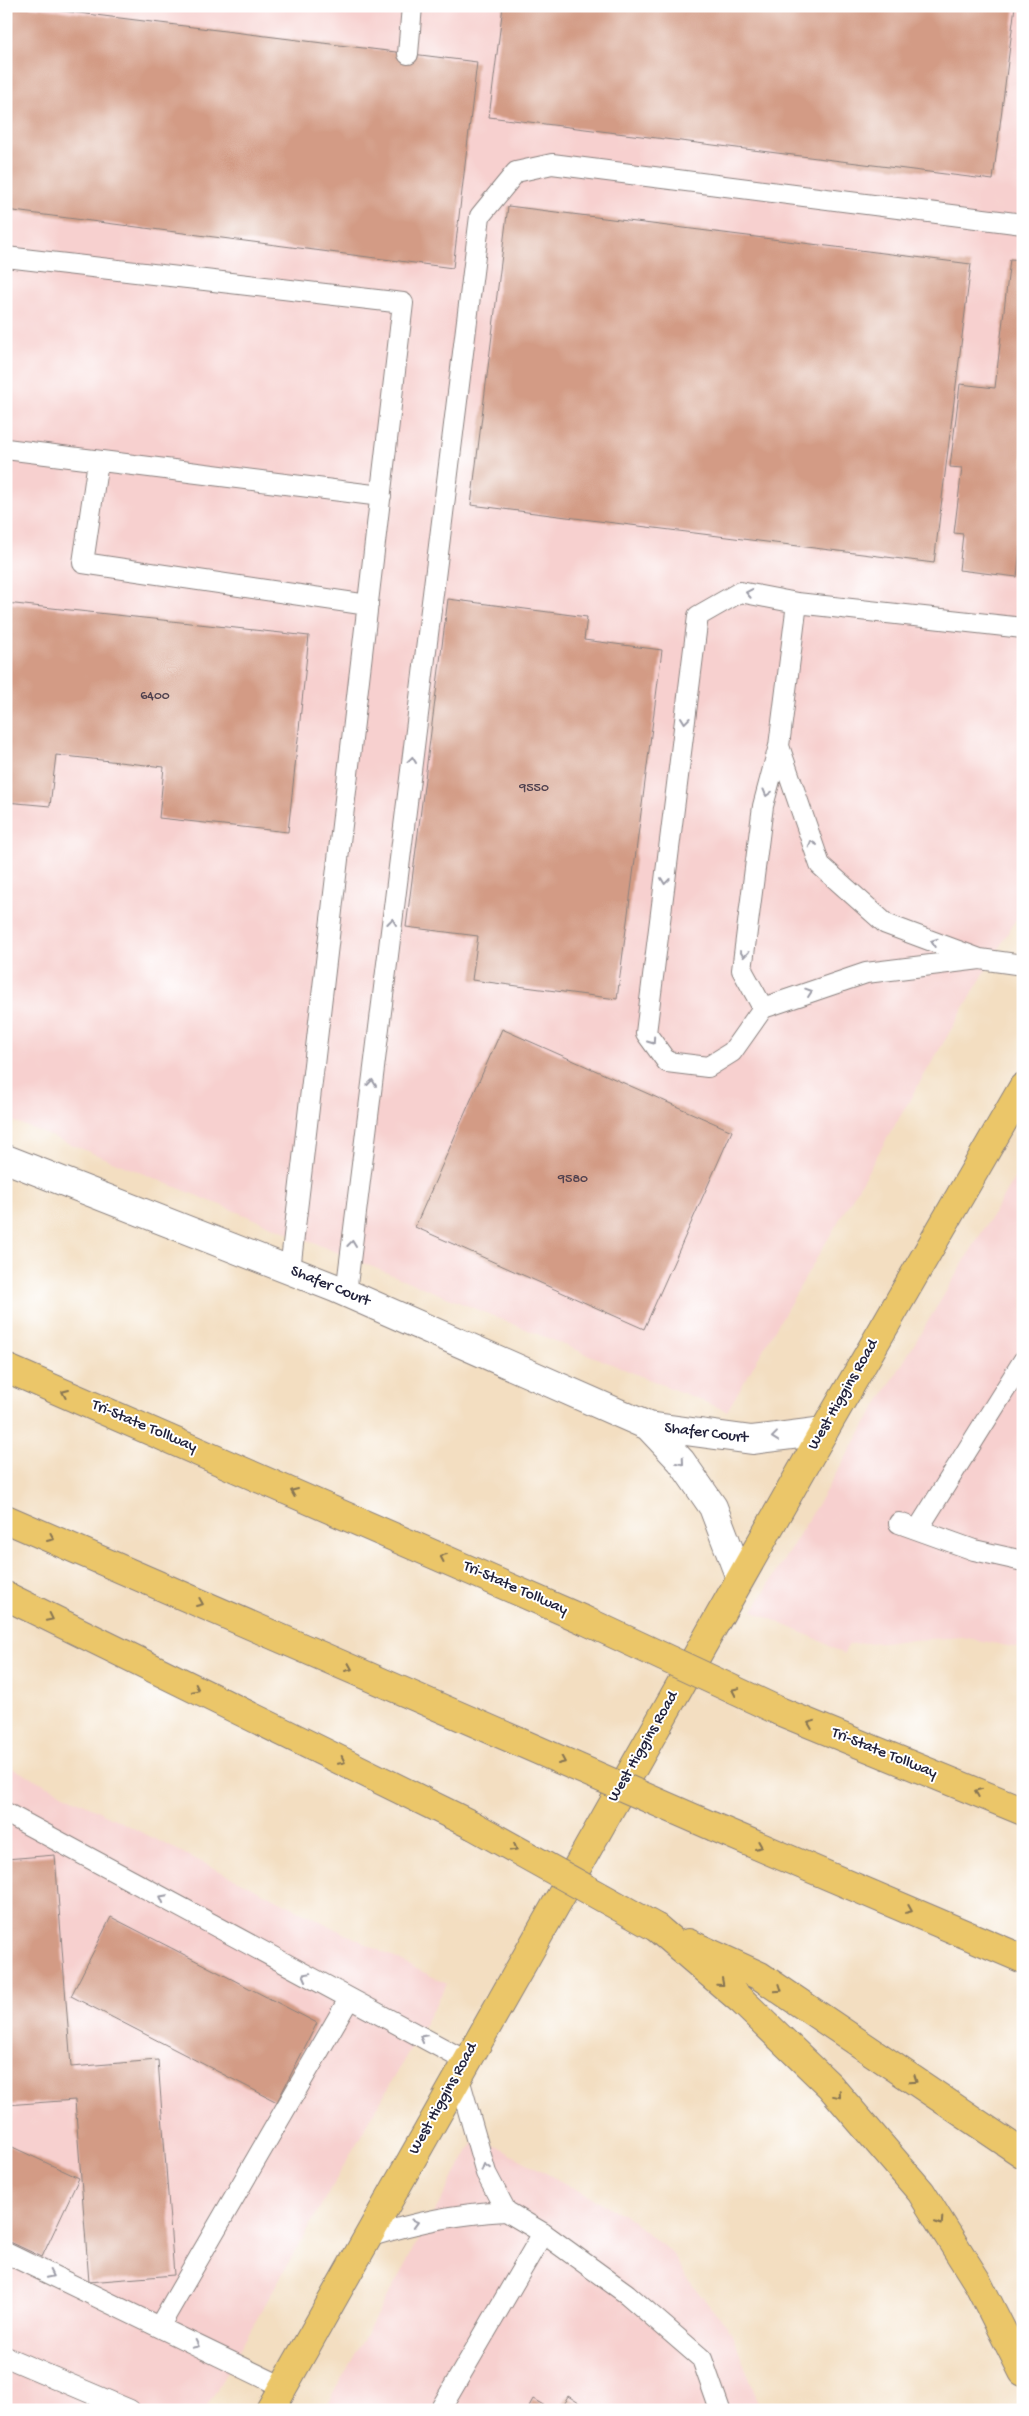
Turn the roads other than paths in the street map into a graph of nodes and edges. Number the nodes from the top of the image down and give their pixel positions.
1 (412, 6) edge
2 (408, 54) dead end
3 (1023, 224) edge
4 (6, 257) edge
5 (6, 449) edge
6 (98, 460) junction
7 (381, 496) junction
8 (797, 603) junction
9 (368, 605) junction
10 (1023, 628) edge
11 (779, 746) junction
12 (980, 960) junction
13 (1023, 965) edge
14 (763, 1008) junction
15 (1023, 1087) edge
16 (6, 1159) edge
17 (290, 1270) junction
18 (346, 1292) junction
19 (1023, 1362) edge
20 (6, 1368) edge
21 (648, 1426) junction
22 (824, 1431) junction
23 (6, 1519) edge
24 (899, 1523) dead end
25 (918, 1529) junction
26 (1023, 1561) edge
27 (740, 1578) junction
28 (6, 1596) edge
29 (1023, 1811) edge
30 (6, 1813) edge
31 (657, 1928) junction
32 (1023, 1959) edge
33 (349, 1999) junction
34 (462, 2068) junction
35 (1023, 2154) edge
36 (506, 2211) junction
37 (543, 2233) junction
38 (368, 2237) junction
39 (6, 2253) edge
40 (158, 2327) junction
41 (6, 2357) edge
42 (1023, 2372) edge
43 (276, 2398) edge
44 (130, 2410) edge
45 (440, 2410) edge
46 (720, 2410) edge

1 - 2 lane
18 -> 3 lane
4 - 7 lane
5 - 6 lane
6 - 7 lane
6 - 9 lane
7 - 9 lane
8 - 10 lane
8 - 11 lane
8 -> 14 lane
9 - 17 lane
12 -> 11 lane
11 -> 14 lane
12 - 13 lane
14 -> 12 lane
15 - 22 main road, West Higgins Road
16 - 17 street, Shafer Court
17 - 18 street, Shafer Court
18 - 21 street, Shafer Court
19 - 25 lane
29 -> 20 main road, Tri-State Tollway, bridge
22 -> 21 street, Shafer Court
21 -> 27 street, Shafer Court
22 - 27 main road, West Higgins Road
23 -> 32 main road, bridge
24 - 25 lane
25 - 26 lane
27 - 34 main road, West Higgins Road
28 -> 31 main road, bridge
33 -> 30 lane
31 -> 35 main road
31 -> 42 main road
34 -> 33 lane
33 - 40 lane
36 -> 34 lane
34 - 38 main road, West Higgins Road
36 - 37 lane
38 -> 36 lane
37 - 45 lane
37 - 46 lane
38 - 43 main road, West Higgins Road
39 -> 40 lane
40 -> 43 lane
41 - 44 lane

